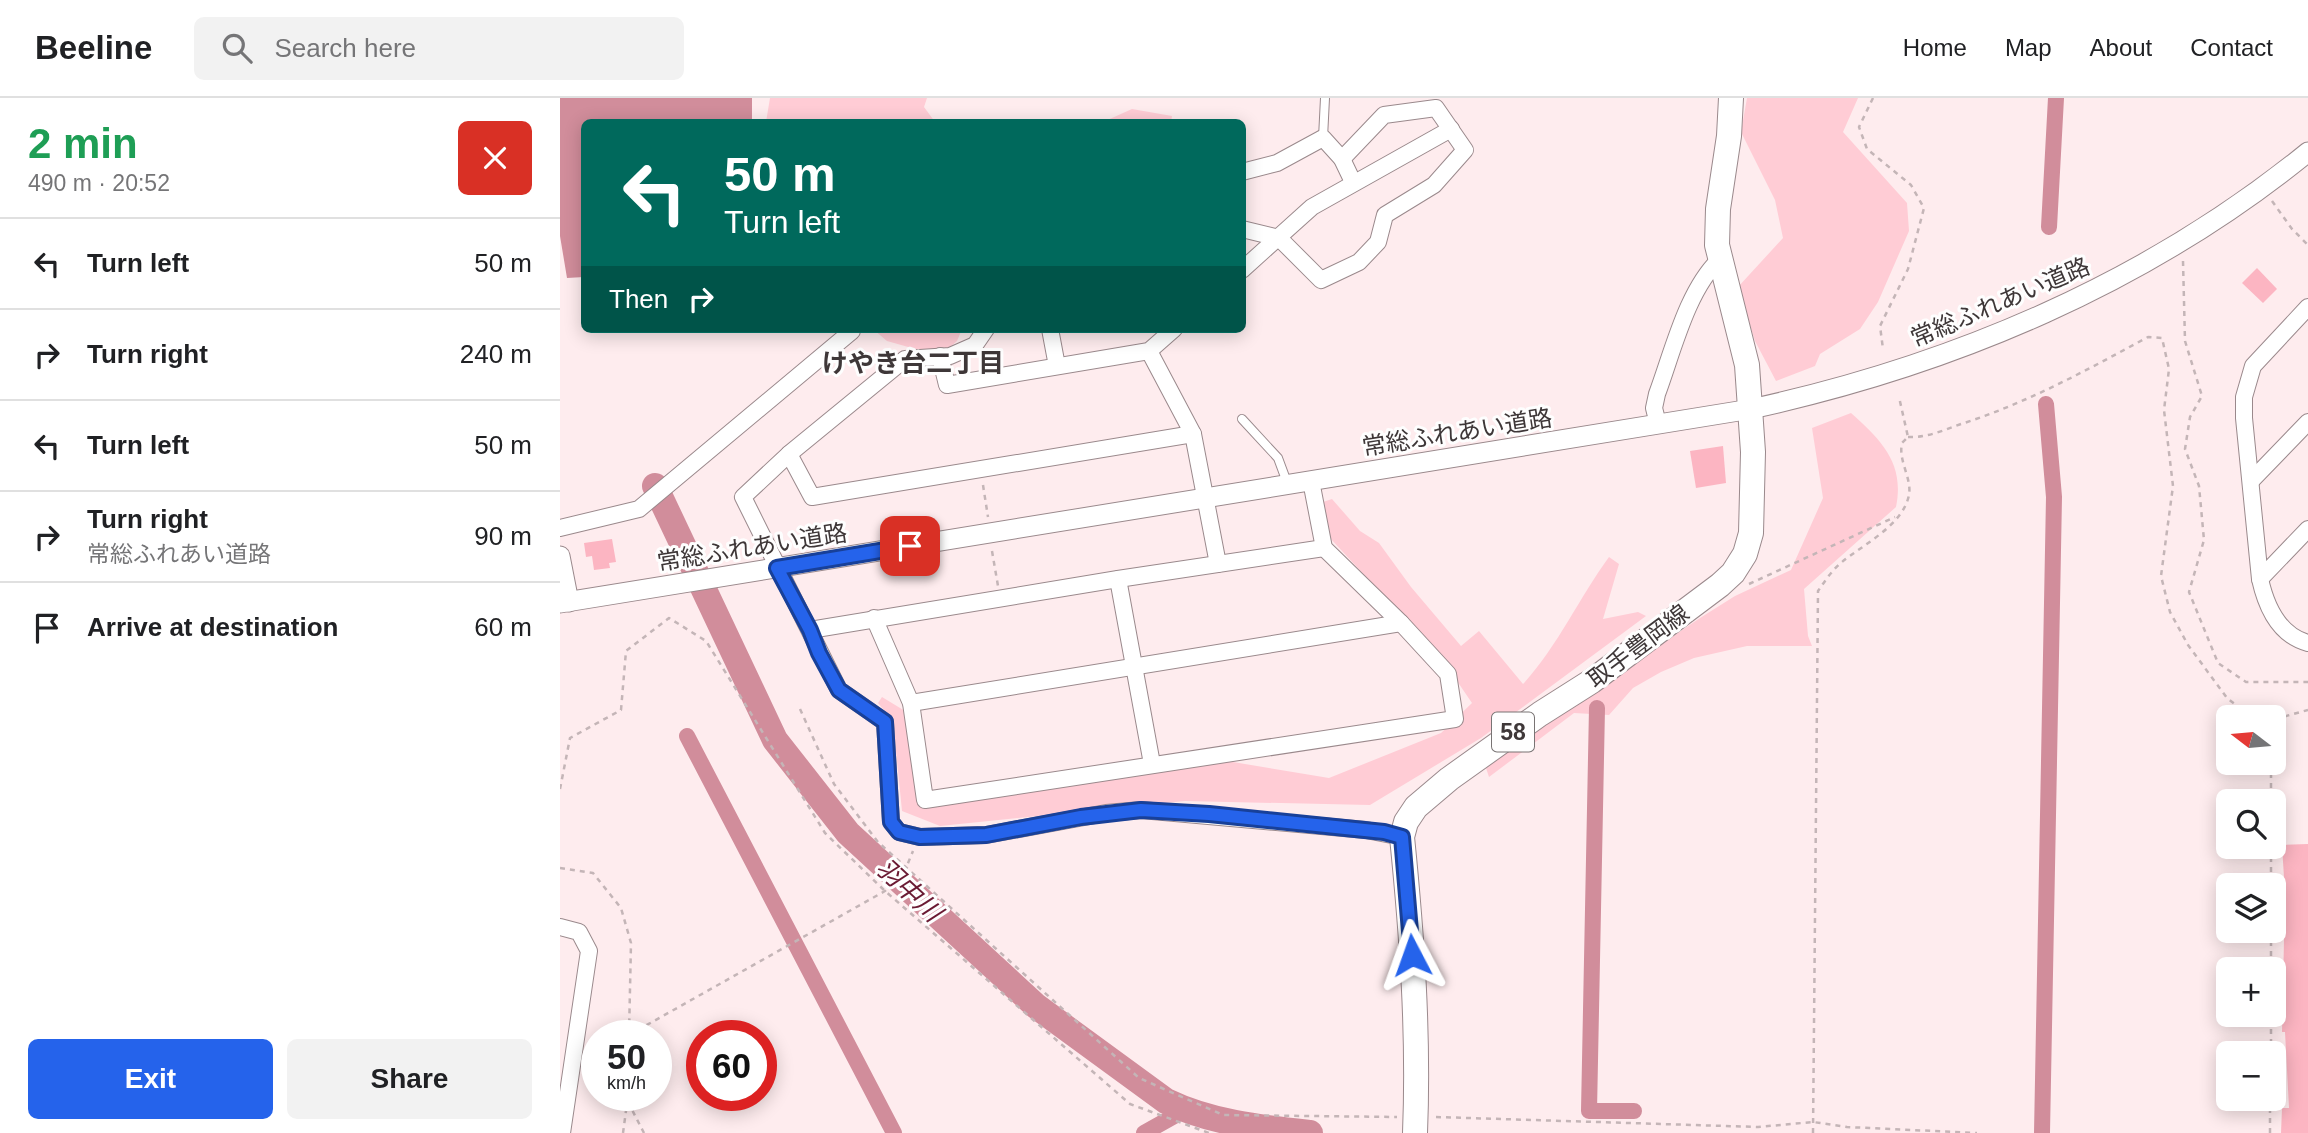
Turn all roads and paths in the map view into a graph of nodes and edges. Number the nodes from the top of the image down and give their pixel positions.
1 (1325, 98) edge
2 (1731, 98) edge
3 (1873, 98) edge
4 (1451, 129) junction
5 (1324, 138) junction
6 (2308, 152) edge
7 (1342, 159) junction
8 (1246, 171) edge
9 (1353, 182) junction
10 (2262, 187) junction
11 (1246, 230) edge
12 (1279, 238) junction
13 (2182, 241) junction
14 (2308, 245) edge
15 (1720, 259) junction
16 (1246, 267) edge
17 (2308, 307) edge
18 (850, 333) edge
19 (983, 333) edge
20 (1051, 333) edge
21 (1169, 333) edge
22 (1883, 349) dead end
23 (1149, 351) junction
24 (940, 356) junction
25 (1057, 366) junction
26 (1899, 397) dead end
27 (1751, 409) junction
28 (1242, 419) dead end
29 (2308, 422) edge
30 (1658, 424) junction
31 (1193, 434) junction
32 (1908, 437) junction
33 (789, 454) junction
34 (1311, 481) junction
35 (2251, 481) junction
36 (1288, 485) junction
37 (1206, 498) junction
38 (1898, 516) junction
39 (560, 528) edge
40 (2308, 529) edge
41 (1324, 548) junction
42 (560, 556) edge
43 (1218, 564) junction
44 (777, 568) junction
45 (1118, 579) junction
46 (2260, 579) junction
47 (1720, 584) junction
48 (564, 602) edge
49 (874, 618) junction
50 (1401, 623) junction
51 (810, 630) junction
52 (2306, 639) edge
53 (1134, 667) junction
54 (2308, 682) edge
55 (911, 703) junction
56 (2236, 705) edge
57 (800, 709) dead end
58 (2308, 710) edge
59 (2286, 715) edge
60 (1152, 764) junction
61 (560, 789) edge
62 (920, 837) junction
63 (1402, 837) junction
64 (560, 867) edge
65 (906, 868) junction
66 (886, 890) junction
67 (560, 927) edge
68 (629, 1020) edge
69 (657, 1020) edge
70 (626, 1111) edge
71 (633, 1111) edge
72 (2270, 1111) edge
73 (1812, 1122) junction
74 (1415, 1124) edge
75 (562, 1133) edge
76 (623, 1133) edge
77 (645, 1133) edge
78 (1209, 1133) edge
79 (1813, 1133) edge
80 (1977, 1133) edge
81 (2270, 1133) edge

1 - 5 lane
2 - 15 main road, 取手豊岡線 / 58
3 - 22 path
4 - 7 street
4 - 9 street
4 - 12 street
5 - 7 street
5 - 8 street
6 - 10 street, 常総ふれあい道路
7 - 9 street
9 - 12 street
10 - 13 street, 常総ふれあい道路
10 - 14 path
11 - 12 street
12 - 16 street
13 - 27 street, 常総ふれあい道路
13 - 54 path
15 - 27 main road, 取手豊岡線 / 58
15 - 30 street
17 - 35 street
18 - 39 street
19 - 24 street
20 - 25 street
21 - 23 street
23 - 25 street
23 - 31 street
24 - 25 street
24 - 33 street
26 - 32 path
27 - 30 street, 常総ふれあい道路
27 - 47 main road, 取手豊岡線 / 58
28 - 36 lane
29 - 35 street
30 - 34 street, 常総ふれあい道路
31 - 33 street
31 - 37 street
32 - 38 path
32 - 56 path
33 - 44 street
34 - 36 street, 常総ふれあい道路
34 - 41 street
35 - 46 street
36 - 37 street, 常総ふれあい道路
37 - 43 street
37 - 44 street, 常総ふれあい道路
38 - 47 path
38 - 73 path
40 - 46 street
41 - 43 street
41 - 50 street
42 - 48 street
43 - 45 street
44 - 48 street, 常総ふれあい道路
44 - 51 street
45 - 49 street
45 - 53 street
46 - 52 street
47 - 63 main road, 取手豊岡線 / 58
49 - 51 street
49 - 55 street
50 - 53 street
50 - 60 street
51 - 62 street
53 - 55 street
53 - 60 street
55 - 60 street
57 - 65 path
58 - 59 path
61 - 66 path
62 - 63 street
62 - 65 path
63 - 74 main road
64 - 68 path
65 - 66 path
65 - 74 path
66 - 69 path
66 - 78 path
67 - 75 street
70 - 76 path
71 - 77 path
72 - 81 path
73 - 74 path
73 - 79 path
73 - 80 path

